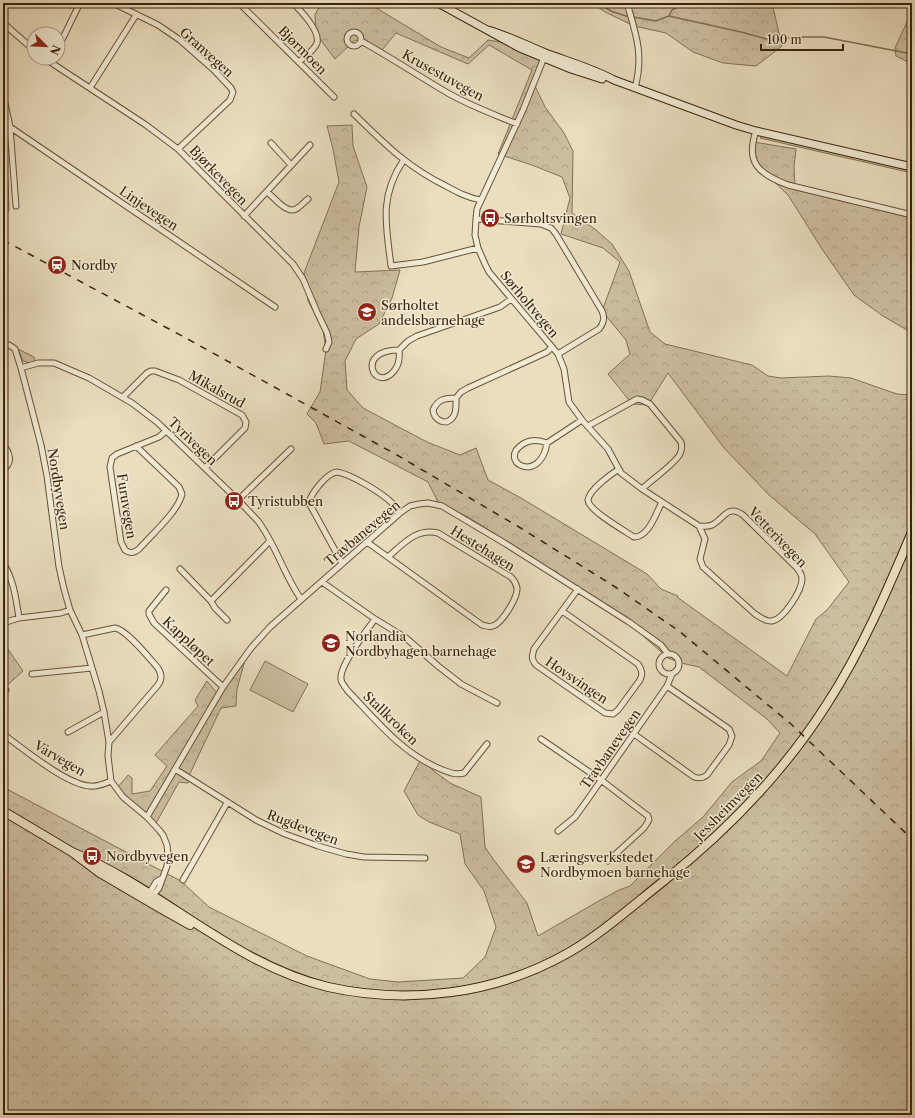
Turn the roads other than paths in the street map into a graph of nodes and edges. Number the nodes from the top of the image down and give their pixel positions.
1 (80, 3) edge
2 (113, 3) edge
3 (293, 3) edge
4 (438, 3) edge
5 (627, 3) edge
6 (242, 4) edge
7 (136, 15) junction
8 (3, 22) edge
9 (66, 32) edge
10 (361, 41) dead end
11 (26, 43) edge
12 (545, 56) junction
13 (299, 62) junction
14 (60, 66) edge
15 (90, 88) junction
16 (635, 88) junction
17 (3, 94) edge
18 (334, 97) dead end
19 (354, 114) dead end
20 (516, 124) junction
21 (10, 127) junction
22 (756, 131) junction
23 (270, 143) dead end
24 (310, 145) dead end
25 (178, 149) junction
26 (403, 160) junction
27 (291, 165) junction
28 (912, 167) edge
29 (267, 192) junction
30 (308, 199) dead end
31 (480, 200) junction
32 (16, 206) dead end
33 (912, 215) edge
34 (244, 216) junction
35 (476, 219) junction
36 (478, 248) junction
37 (511, 299) junction
38 (275, 307) dead end
39 (3, 347) edge
40 (552, 347) junction
41 (326, 349) dead end
42 (399, 350) junction
43 (558, 354) junction
44 (21, 368) junction
45 (123, 397) junction
46 (456, 398) junction
47 (582, 420) junction
48 (588, 426) junction
49 (166, 431) junction
50 (547, 443) junction
51 (3, 445) edge
52 (136, 446) junction
53 (292, 449) dead end
54 (204, 468) junction
55 (3, 469) edge
56 (619, 469) junction
57 (642, 489) junction
58 (238, 500) junction
59 (662, 502) junction
60 (400, 513) junction
61 (699, 526) junction
62 (912, 532) edge
63 (270, 541) junction
64 (367, 542) junction
65 (388, 557) junction
66 (3, 563) edge
67 (342, 564) junction
68 (180, 569) dead end
69 (322, 582) junction
70 (578, 589) junction
71 (166, 590) dead end
72 (301, 599) junction
73 (211, 602) junction
74 (70, 610) junction
75 (562, 611) junction
76 (19, 618) junction
77 (375, 619) junction
78 (227, 620) dead end
79 (3, 622) edge
80 (82, 636) junction
81 (668, 654) junction
82 (92, 668) junction
83 (32, 674) dead end
84 (672, 674) junction
85 (667, 686) junction
86 (223, 687) junction
87 (497, 703) dead end
88 (104, 712) junction
89 (68, 732) dead end
90 (3, 734) edge
91 (634, 734) junction
92 (541, 739) dead end
93 (109, 742) junction
94 (487, 744) dead end
95 (175, 769) junction
96 (601, 780) junction
97 (111, 781) junction
98 (227, 803) junction
99 (3, 811) edge
100 (147, 817) junction
101 (558, 831) dead end
102 (425, 858) dead end
103 (608, 861) dead end
104 (183, 880) dead end
105 (150, 897) junction

1 - 9 street
2 - 7 street, Granvegen
3 - 13 street
4 - 12 main road
5 - 16 street
6 - 13 street, Bjørmoen
7 - 15 street
7 - 25 street, Granvegen
8 - 11 street
10 - 20 street, Krusestuvegen
12 - 16 main road
12 - 20 street, Sørholtvegen
13 - 18 street, Bjørmoen
14 - 15 street, Bjørkevegen
15 - 25 street, Bjørkevegen
16 - 22 main road
17 - 21 street
19 - 26 street
20 - 31 street, Sørholtvegen
21 - 32 street
21 - 38 street, Linjevegen
22 - 28 main road
22 - 33 street
23 - 27 street
24 - 27 street
25 - 34 street, Bjørkevegen
26 - 31 street
26 - 36 street
27 - 29 street
29 - 30 street
29 - 34 street
31 - 35 street, Sørholtvegen
34 - 41 street, Bjørkevegen
35 - 36 street, Sørholtvegen
35 - 43 street
36 - 37 street, Sørholtvegen
37 - 40 street, Sørholtvegen
37 - 42 street
39 - 44 street, Nordbyvegen
40 - 43 street, Sørholtvegen
40 - 46 street
42 - 42 street
43 - 47 street, Sørholtvegen
44 - 45 street, Tyrivegen
44 - 74 street, Nordbyvegen
45 - 49 street, Tyrivegen
45 - 54 street, Mikalsrud
46 - 46 street
47 - 48 street, Sørholtvegen
47 - 50 street
48 - 56 street, Sørholtvegen
48 - 57 street
49 - 52 street, Furuvegen
49 - 54 street, Tyrivegen
50 - 50 street
51 - 55 street
52 - 52 street, Furuvegen
53 - 58 street
54 - 58 street, Tyrivegen
56 - 57 street, Sørholtvegen
56 - 59 street
57 - 59 street, Sørholtvegen
58 - 63 street, Tyrivegen
59 - 61 street, Sørholtvegen
60 - 64 street, Travbanevegen
60 - 67 street
60 - 70 street, Travbanevegen
61 - 61 street, Vetterivegen
62 - 105 main road, Jessheimvegen
63 - 72 street, Tyrivegen
63 - 73 street
64 - 65 street, Hestehagen
64 - 67 street, Travbanevegen
65 - 65 street, Hestehagen
66 - 76 street
67 - 69 street, Travbanevegen
68 - 73 street
69 - 72 street, Travbanevegen
69 - 77 street
70 - 75 street, Hovsvingen
70 - 81 street, Travbanevegen
71 - 86 street, Kappløpet
72 - 86 street, Travbanevegen
73 - 78 street
74 - 76 street
74 - 80 street, Nordbyvegen
75 - 75 street, Hovsvingen
76 - 79 street
77 - 87 street
77 - 94 street, Stallkroken
80 - 82 street, Nordbyvegen
80 - 93 street
81 - 84 street
81 - 84 street
82 - 83 street
82 - 88 street, Nordbyvegen
84 - 85 street, Travbanevegen
85 - 91 street, Travbanevegen
85 - 91 street
86 - 95 street, Travbanevegen
88 - 89 street
88 - 93 street, Nordbyvegen
90 - 97 street, Vårvegen
91 - 96 street, Travbanevegen
92 - 96 street
93 - 97 street, Nordbyvegen
95 - 98 street, Rugdevegen
95 - 100 street, Travbanevegen
96 - 101 street, Travbanevegen
96 - 103 street
97 - 100 street
98 - 102 street, Rugdevegen
98 - 104 street
99 - 105 main road, Jessheimvegen
100 - 105 street

